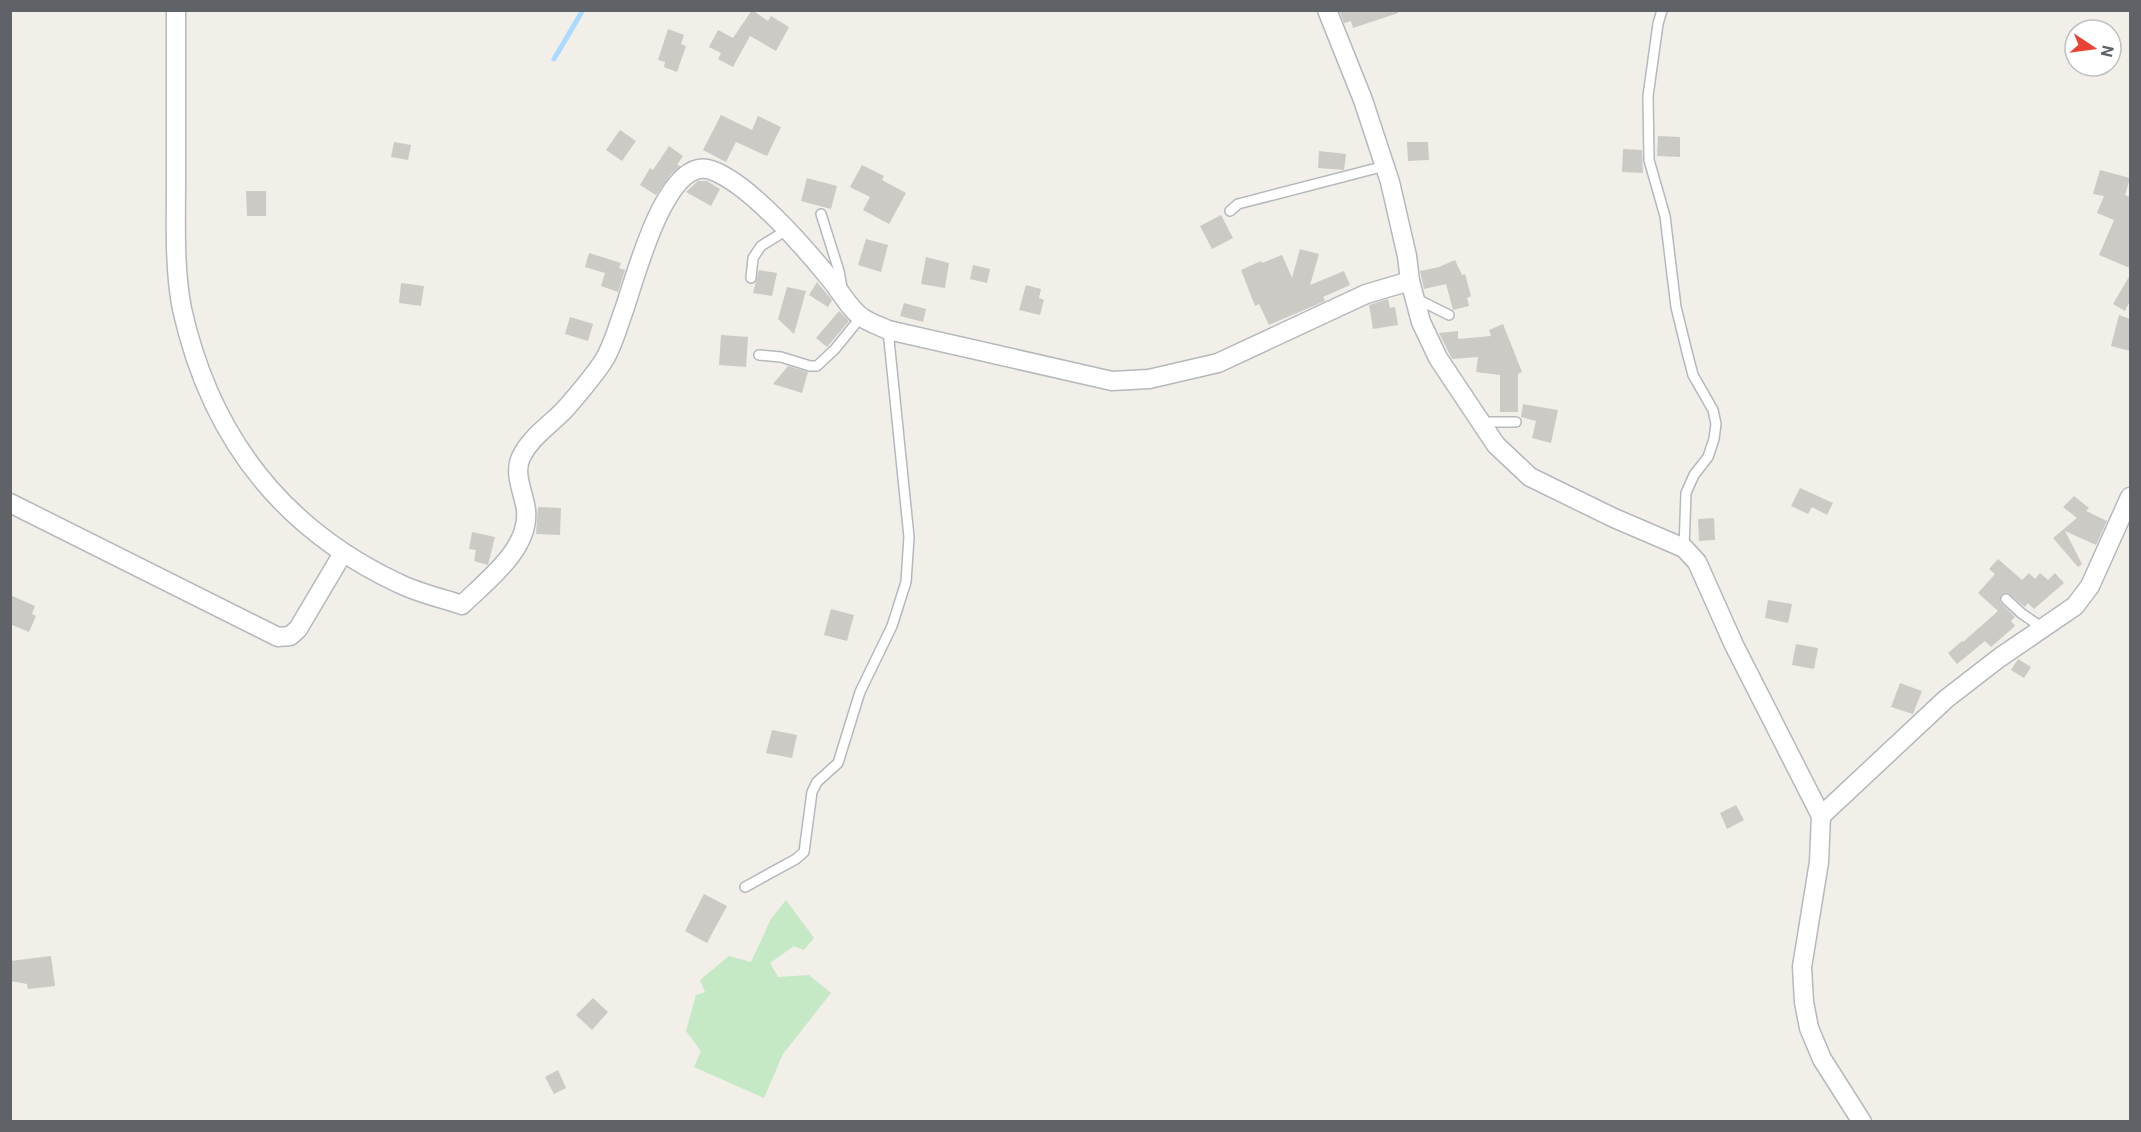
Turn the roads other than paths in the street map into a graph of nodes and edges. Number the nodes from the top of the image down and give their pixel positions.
1 (176, 10) edge
2 (1327, 10) edge
3 (1662, 10) edge
4 (1385, 166) junction
5 (1230, 211) dead end
6 (821, 214) dead end
7 (787, 230) junction
8 (751, 278) dead end
9 (1412, 289) junction
10 (844, 296) junction
11 (1449, 315) dead end
12 (861, 318) junction
13 (888, 330) junction
14 (759, 355) dead end
15 (1481, 422) junction
16 (1516, 422) dead end
17 (2130, 497) edge
18 (10, 503) edge
19 (1684, 548) junction
20 (343, 553) junction
21 (2006, 599) dead end
22 (2044, 629) junction
23 (1821, 816) junction
24 (745, 886) dead end
25 (1862, 1122) edge

1 - 20 street
2 - 4 street
3 - 19 lane
4 - 5 lane
4 - 9 street
6 - 10 lane
7 - 8 lane
7 - 10 street
7 - 20 street
9 - 11 lane
9 - 13 street
9 - 15 street
10 - 12 street
12 - 13 street
12 - 14 lane
13 - 24 lane
15 - 16 lane
15 - 19 street
17 - 22 street
18 - 20 street
19 - 23 street
21 - 22 lane
22 - 23 street
23 - 25 street

